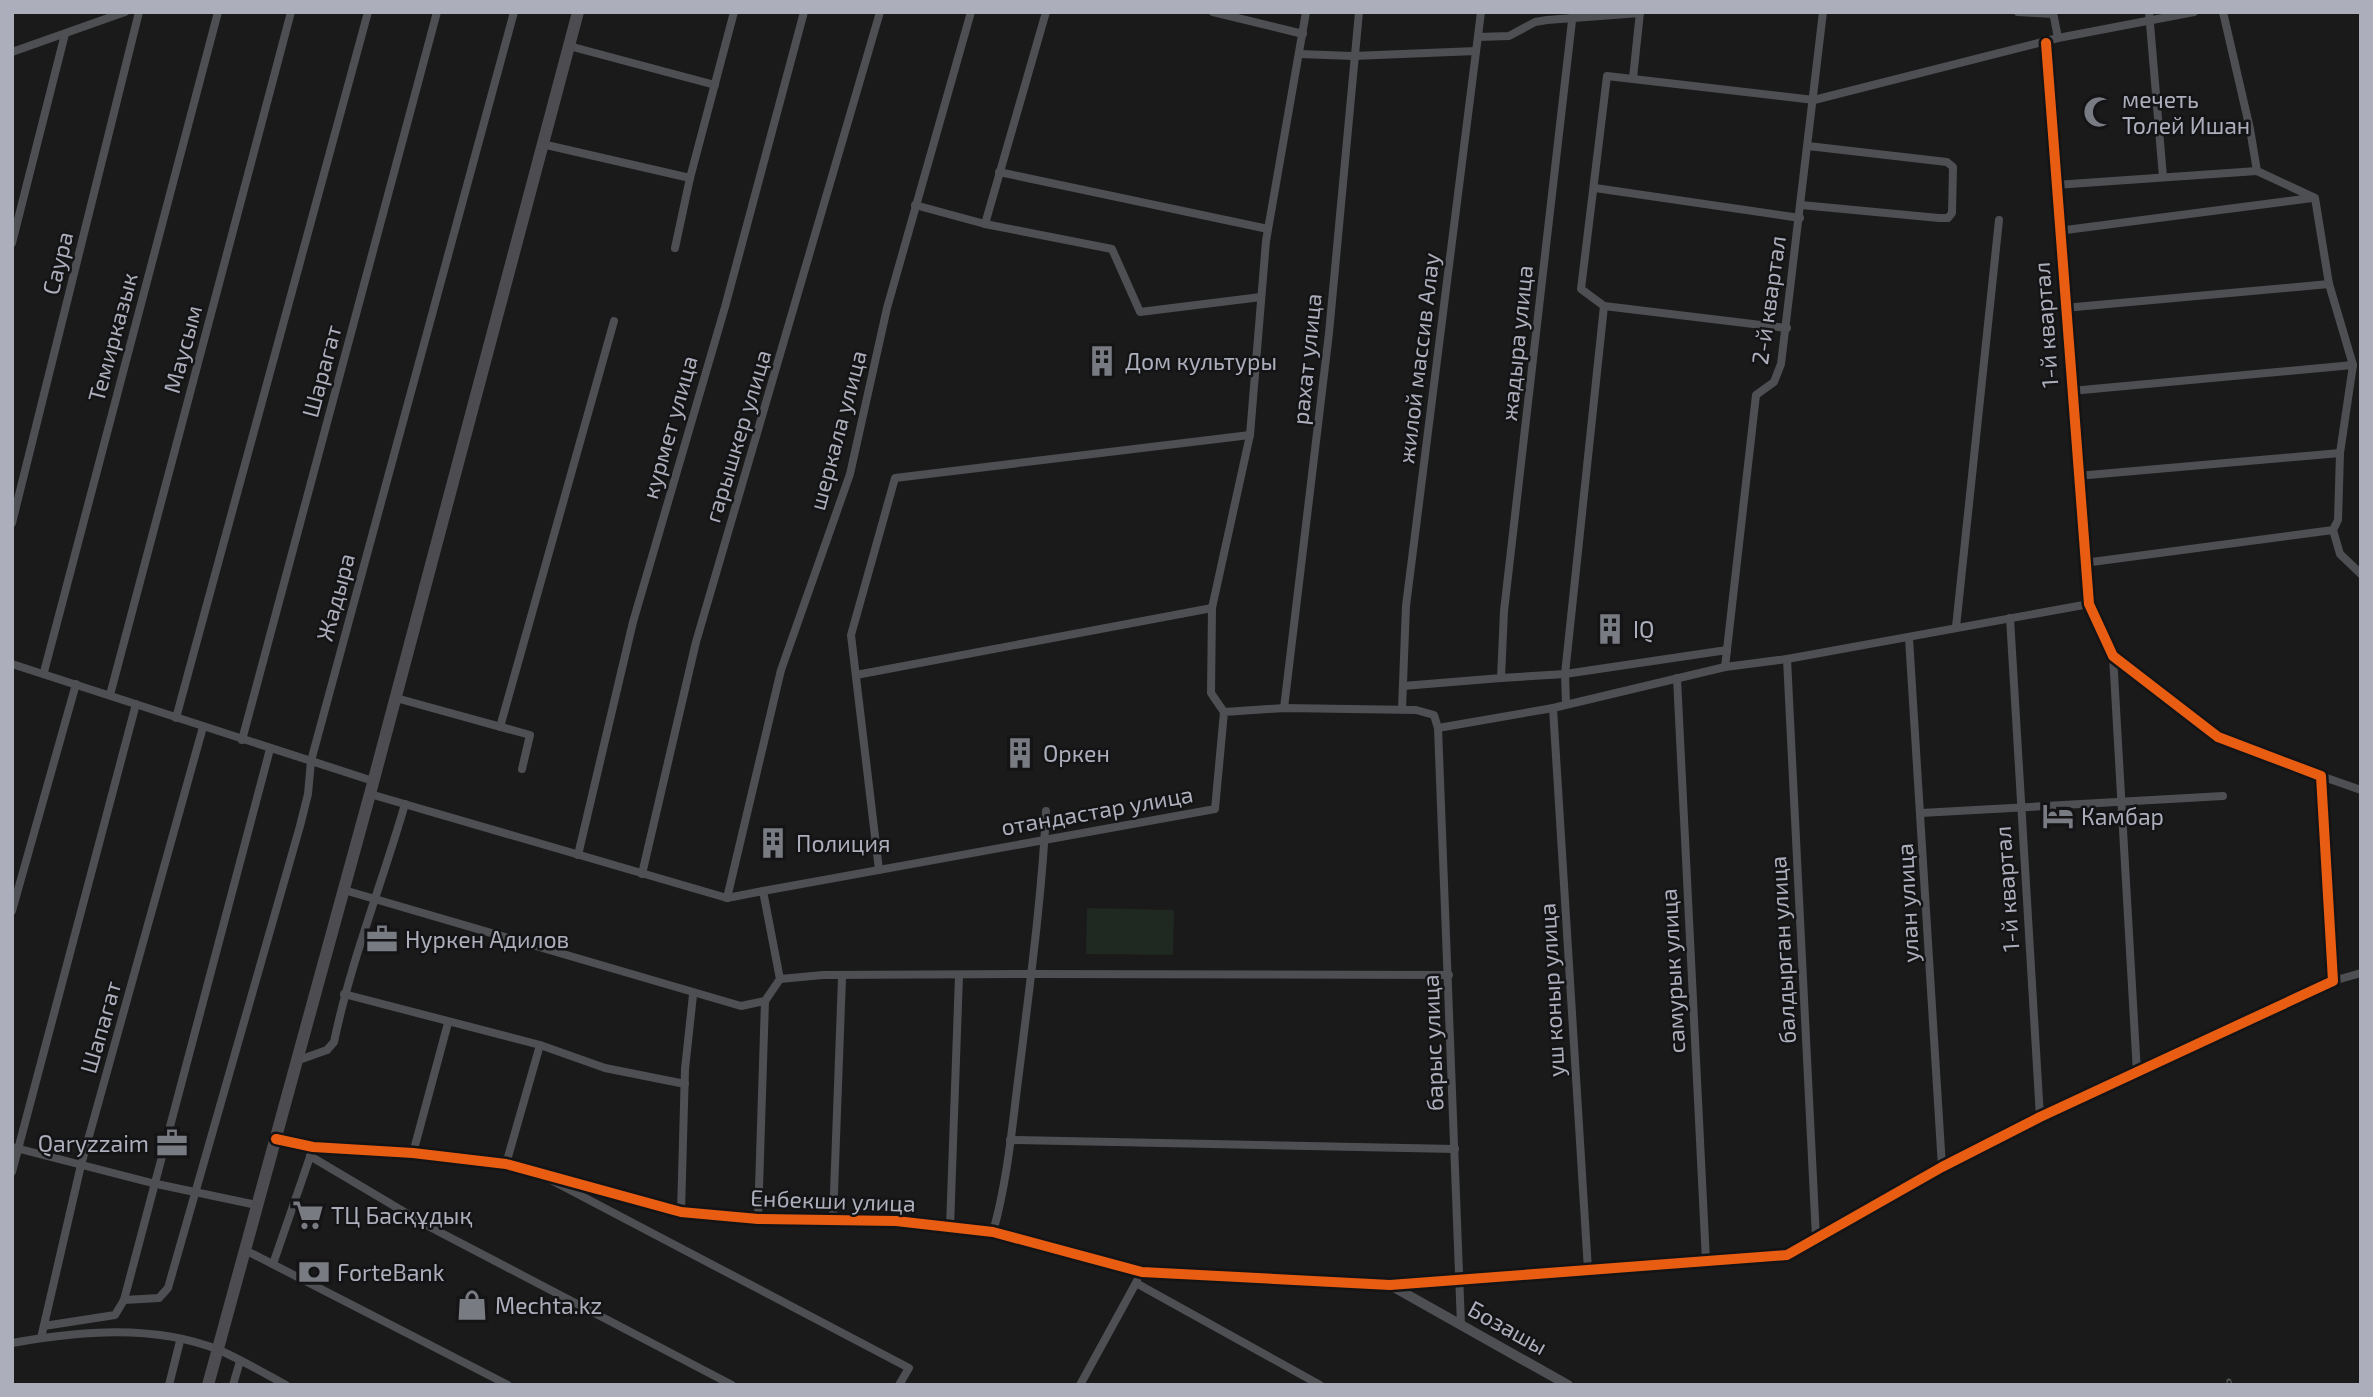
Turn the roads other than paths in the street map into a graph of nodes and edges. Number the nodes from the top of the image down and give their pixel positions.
1 (125, 12) edge
2 (139, 12) edge
3 (218, 12) edge
4 (291, 12) edge
5 (368, 12) edge
6 (437, 12) edge
7 (514, 12) edge
8 (578, 12) edge
9 (734, 12) edge
10 (804, 12) edge
11 (880, 12) edge
12 (971, 12) edge
13 (1046, 12) edge
14 (1213, 12) edge
15 (1306, 12) edge
16 (1359, 12) edge
17 (1480, 12) edge
18 (1823, 12) edge
19 (2018, 12) edge
20 (2149, 12) edge
21 (2194, 12) edge
22 (2223, 12) edge
23 (1640, 13) edge
24 (2053, 13) edge
25 (1572, 15) edge
26 (2152, 23) junction
27 (65, 34) junction
28 (1303, 34) junction
29 (1478, 37) junction
30 (2058, 38) junction
31 (2046, 43) junction
32 (569, 46) junction
33 (1476, 51) junction
34 (12, 52) edge
35 (1299, 54) junction
36 (1353, 56) junction
37 (1633, 78) junction
38 (715, 85) junction
39 (1814, 100) junction
40 (542, 144) junction
41 (1808, 146) junction
42 (2257, 171) junction
43 (999, 172) junction
44 (2163, 177) junction
45 (690, 178) junction
46 (2055, 185) junction
47 (1595, 188) junction
48 (2315, 198) junction
49 (915, 205) junction
50 (1801, 205) junction
51 (1800, 218) junction
52 (1999, 220) dead end
53 (985, 224) junction
54 (1268, 229) junction
55 (2059, 231) junction
56 (12, 243) edge
57 (675, 248) dead end
58 (2329, 284) junction
59 (1261, 297) junction
60 (1604, 306) junction
61 (2064, 308) junction
62 (614, 321) dead end
63 (1787, 328) junction
64 (2353, 365) junction
65 (2071, 391) junction
66 (1250, 435) junction
67 (2340, 453) junction
68 (2077, 475) junction
69 (12, 523) edge
70 (2333, 530) junction
71 (2084, 563) junction
72 (2361, 574) edge
73 (2089, 604) junction
74 (1212, 608) junction
75 (2010, 618) junction
76 (1956, 627) junction
77 (1909, 638) junction
78 (1727, 650) junction
79 (2113, 656) junction
80 (1787, 659) junction
81 (12, 664) edge
82 (1725, 667) junction
83 (44, 672) junction
84 (1564, 674) junction
85 (856, 675) junction
86 (1501, 678) junction
87 (1677, 678) junction
88 (76, 684) junction
89 (1404, 686) junction
90 (110, 695) junction
91 (396, 698) junction
92 (136, 704) junction
93 (1566, 704) junction
94 (1284, 708) junction
95 (1553, 708) junction
96 (1402, 709) junction
97 (1224, 712) junction
98 (176, 718) junction
99 (203, 727) junction
100 (500, 727) junction
101 (1438, 728) junction
102 (242, 740) junction
103 (270, 748) junction
104 (310, 761) junction
105 (522, 769) dead end
106 (2321, 776) junction
107 (372, 788) junction
108 (2361, 790) edge
109 (2223, 796) dead end
110 (2120, 800) junction
111 (405, 804) junction
112 (2020, 807) junction
113 (1046, 811) dead end
114 (1921, 813) junction
115 (1044, 839) junction
116 (578, 855) junction
117 (879, 870) junction
118 (642, 874) junction
119 (344, 890) junction
120 (763, 891) junction
121 (727, 898) junction
122 (377, 900) junction
123 (12, 911) edge
124 (2361, 973) edge
125 (1031, 974) junction
126 (1449, 975) junction
127 (959, 976) junction
128 (842, 978) junction
129 (780, 979) junction
130 (2333, 981) junction
131 (344, 994) junction
132 (693, 995) junction
133 (765, 1000) junction
134 (448, 1023) junction
135 (540, 1045) junction
136 (296, 1061) junction
137 (2137, 1073) junction
138 (685, 1084) junction
139 (2040, 1116) junction
140 (276, 1139) junction
141 (1010, 1140) junction
142 (15, 1148) edge
143 (1455, 1149) junction
144 (312, 1151) junction
145 (414, 1153) junction
146 (506, 1164) junction
147 (81, 1165) junction
148 (1942, 1167) junction
149 (533, 1170) junction
150 (12, 1172) edge
151 (152, 1183) junction
152 (197, 1192) junction
153 (257, 1205) junction
154 (681, 1212) junction
155 (758, 1219) junction
156 (833, 1219) junction
157 (950, 1227) junction
158 (993, 1232) junction
159 (1816, 1238) junction
160 (244, 1250) junction
161 (1706, 1261) junction
162 (273, 1264) junction
163 (1587, 1270) junction
164 (1139, 1278) junction
165 (1459, 1280) junction
166 (1390, 1285) junction
167 (124, 1300) junction
168 (1461, 1325) junction
169 (44, 1326) junction
170 (41, 1338) junction
171 (180, 1341) junction
172 (12, 1343) edge
173 (218, 1350) junction
174 (240, 1361) junction
175 (1083, 1384) edge
176 (169, 1385) edge
177 (208, 1385) edge
178 (233, 1385) edge
179 (286, 1385) edge
180 (509, 1385) edge
181 (732, 1385) edge
182 (899, 1385) edge
183 (1320, 1385) edge
184 (1568, 1385) edge

1 - 27 street
2 - 69 street, Саура
3 - 83 street, Темирказык
4 - 90 street, Маусым
5 - 98 street
6 - 102 street, Шарагат
7 - 104 street, Жадыра
8 - 32 main road
9 - 38 street
10 - 116 street, курмет улица
11 - 118 street, гарышкер улица
12 - 49 street, шеркала улица
13 - 43 street
14 - 28 street
15 - 28 street
16 - 36 street, рахат улица
17 - 29 street, жилой массив Алау
18 - 39 street, 2-й квартал
19 - 24 street
20 - 26 street
21 - 26 street
22 - 42 street
23 - 25 street
23 - 37 street
24 - 30 street
25 - 29 street
25 - 86 street, жадыра улица
26 - 30 street
26 - 44 street
27 - 34 street
27 - 56 street
28 - 35 street
29 - 33 street, жилой массив Алау
30 - 31 street
31 - 39 street
31 - 46 street, 1-й квартал
32 - 38 street
32 - 40 main road
33 - 36 street
33 - 89 street, жилой массив Алау
35 - 36 street
35 - 54 street
36 - 94 street, рахат улица
37 - 39 street
37 - 47 street
38 - 45 street
39 - 41 street, 2-й квартал
40 - 45 street
40 - 91 main road
41 - 50 street, 2-й квартал
41 - 50 street
42 - 44 street
42 - 48 street
43 - 53 street
43 - 54 street
44 - 46 street
45 - 57 street
46 - 55 street, 1-й квартал
47 - 51 street
47 - 60 street
48 - 55 street
48 - 58 street
49 - 53 street
49 - 121 street, шеркала улица
50 - 51 street, 2-й квартал
51 - 63 street, 2-й квартал
52 - 76 street
53 - 59 street
54 - 59 street
55 - 61 street, 1-й квартал
58 - 61 street
58 - 64 street
59 - 66 street
60 - 63 street
60 - 84 street
61 - 65 street, 1-й квартал
62 - 100 street
63 - 78 street, 2-й квартал
64 - 65 street
64 - 67 street
65 - 68 street, 1-й квартал
66 - 74 street
66 - 85 street
67 - 68 street
67 - 70 street
68 - 71 street, 1-й квартал
70 - 71 street
70 - 72 street
71 - 73 street, 1-й квартал
73 - 75 street
73 - 79 street, 1-й квартал
74 - 85 street
74 - 97 street
75 - 76 street
75 - 112 street, 1-й квартал
76 - 77 street
77 - 80 street
77 - 114 street, улан улица
78 - 82 street, 2-й квартал
78 - 84 street
79 - 106 street
79 - 110 street
80 - 82 street
80 - 159 street, балдырган улица
81 - 83 street
82 - 87 street
83 - 88 street
84 - 86 street
84 - 93 street
85 - 117 street
86 - 89 street
87 - 93 street
87 - 161 street, самурык улица
88 - 90 street
88 - 123 street
89 - 96 street, жилой массив Алау
90 - 92 street
91 - 100 street
91 - 107 main road
92 - 98 street
92 - 142 street
93 - 95 street
94 - 96 street
94 - 97 street
95 - 101 street
95 - 163 street, уш коныр улица
96 - 101 street
97 - 115 street, отандастар улица
98 - 99 street
99 - 102 street
99 - 147 street, Шапагат
100 - 105 street
101 - 126 street, барыс улица
102 - 103 street
103 - 104 street
103 - 151 street
104 - 107 street
104 - 152 street, Жадыра
106 - 108 street
106 - 130 street
107 - 111 street
107 - 119 main road
109 - 110 street
110 - 112 street
110 - 137 street
111 - 116 street
111 - 122 street
112 - 114 street
112 - 139 street, 1-й квартал
113 - 115 street
114 - 148 street, улан улица
115 - 117 street, отандастар улица
115 - 125 street
116 - 118 street
117 - 120 street, отандастар улица
118 - 121 street
119 - 122 street
119 - 136 main road
120 - 121 street, отандастар улица
120 - 129 street
122 - 131 street
122 - 132 street
124 - 130 street
125 - 126 street
125 - 127 street
125 - 141 street
126 - 143 street, барыс улица
127 - 128 street
127 - 157 street
128 - 129 street
128 - 156 street
129 - 133 street
130 - 137 street
131 - 134 street
131 - 136 street
132 - 133 street
132 - 138 street
133 - 155 street
134 - 135 street
134 - 145 street
135 - 138 street
135 - 146 street
136 - 140 main road
137 - 139 street
138 - 154 street
139 - 148 street
140 - 144 street, Енбекши улица
140 - 153 main road
141 - 143 street
141 - 158 street
142 - 147 street
142 - 150 street
143 - 165 street, барыс улица
144 - 145 street, Енбекши улица
144 - 162 street
144 - 181 street
145 - 146 street, Енбекши улица
146 - 149 street, Енбекши улица
147 - 151 street
147 - 169 street, Шапагат
148 - 159 street
149 - 154 street, Енбекши улица
149 - 182 street, Енбекши улица
151 - 152 street
151 - 167 street
152 - 153 street
152 - 167 street, Жадыра
153 - 160 main road
154 - 155 street, Енбекши улица
155 - 156 street, Енбекши улица
156 - 157 street, Енбекши улица
157 - 158 street, Енбекши улица
158 - 164 street, Енбекши улица
159 - 161 street
160 - 162 street
160 - 173 main road
161 - 163 street
162 - 180 street
163 - 165 street
164 - 166 street, Енбекши улица
164 - 175 street
164 - 183 street
165 - 166 street
165 - 168 street, барыс улица
166 - 168 street, Бозашы
167 - 169 street
168 - 184 street, Бозашы
169 - 170 street, Шапагат
170 - 171 street
170 - 172 street
171 - 173 street
171 - 176 street
173 - 174 street
173 - 177 main road
174 - 178 street
174 - 179 street

